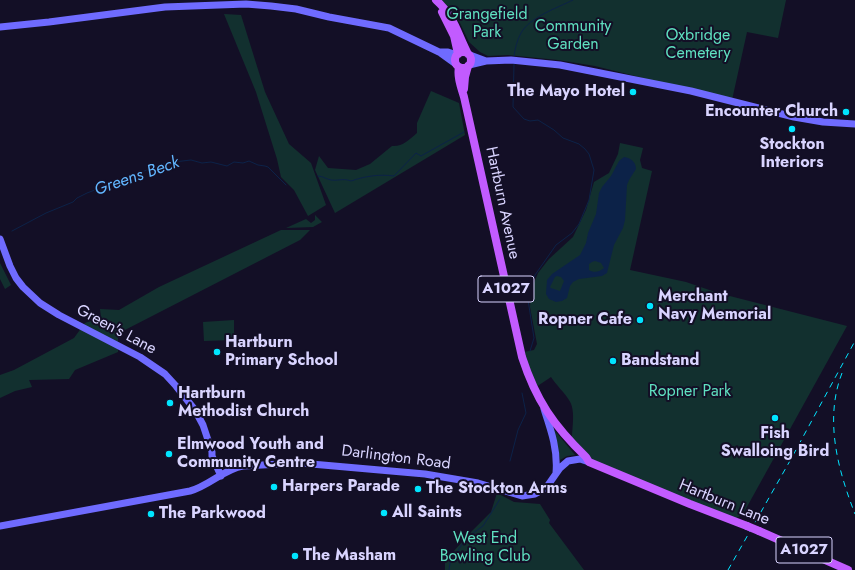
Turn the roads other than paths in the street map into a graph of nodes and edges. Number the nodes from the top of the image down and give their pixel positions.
1 (435, 0) edge
2 (0, 27) edge
3 (439, 52) junction
4 (457, 54) junction
5 (469, 54) junction
6 (486, 61) junction
7 (458, 66) junction
8 (469, 66) junction
9 (464, 97) junction
10 (855, 124) edge
11 (0, 239) edge
12 (543, 407) junction
13 (589, 462) junction
14 (556, 473) junction
15 (224, 474) junction
16 (0, 526) edge
17 (848, 570) edge

1 - 4 main road, A1027
1 - 5 main road, A1027
2 - 3 street
3 - 4 street
3 - 7 street
4 - 5 main road
4 - 7 main road, A1027
5 - 6 street
5 - 8 main road, A1027
6 - 8 street
6 - 10 street
7 - 8 main road
7 - 9 main road, Hartburn Avenue / A1027
8 - 9 main road, Hartburn Avenue / A1027
9 - 12 main road, Hartburn Avenue / A1027
11 - 15 street, Green's Lane
12 - 13 main road, Hartburn Avenue / A1027
12 - 14 street
13 - 14 street, Darlington Road
13 - 17 main road, Hartburn Lane / A1027, bridge
14 - 15 street, Darlington Road
15 - 16 street, Darlington Road

